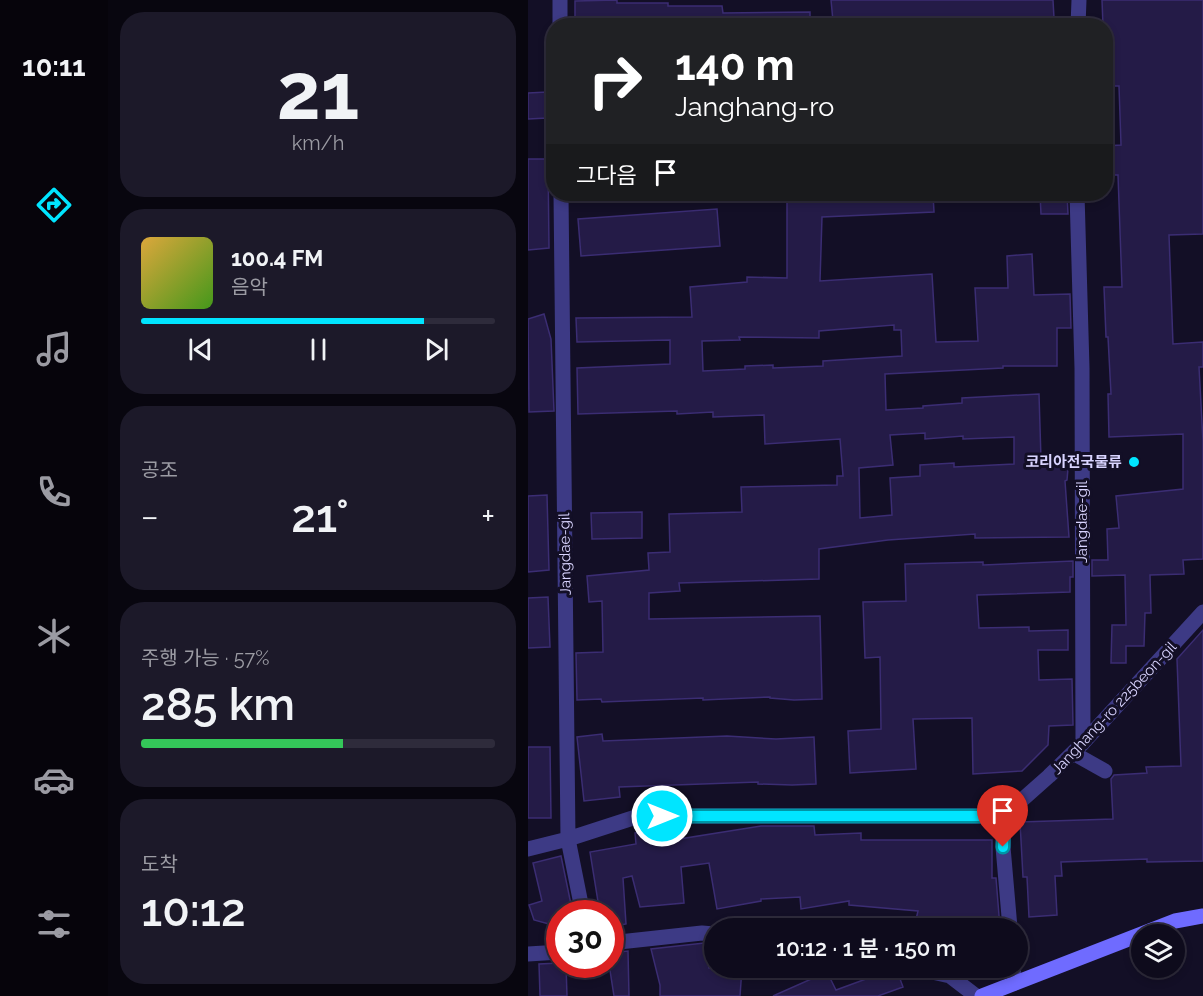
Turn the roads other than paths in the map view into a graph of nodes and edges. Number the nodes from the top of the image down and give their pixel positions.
1 (560, 0) edge
2 (1079, 0) edge
3 (560, 18) edge
4 (1078, 18) edge
5 (561, 201) edge
6 (1077, 201) edge
7 (1203, 612) edge
8 (1078, 748) junction
9 (1105, 771) dead end
10 (1004, 816) junction
11 (568, 839) junction
12 (528, 849) edge
13 (580, 900) edge
14 (1203, 916) edge
15 (1009, 918) edge
16 (704, 933) edge
17 (624, 941) edge
18 (546, 952) edge
19 (528, 954) edge
20 (1028, 970) edge
21 (954, 978) edge
22 (1009, 978) edge
23 (976, 996) edge
24 (982, 996) edge

1 - 3 street
2 - 4 street
5 - 11 street, Jangdae-gil
6 - 8 street, Jangdae-gil
7 - 8 street, Janghang-ro 225beon-gil
8 - 9 street
8 - 10 street, Janghang-ro 225beon-gil
10 - 11 street
10 - 15 street
11 - 12 street
11 - 13 street, Jangdae-gil
14 - 20 main road
16 - 17 street
18 - 19 street
21 - 23 street
22 - 24 main road

